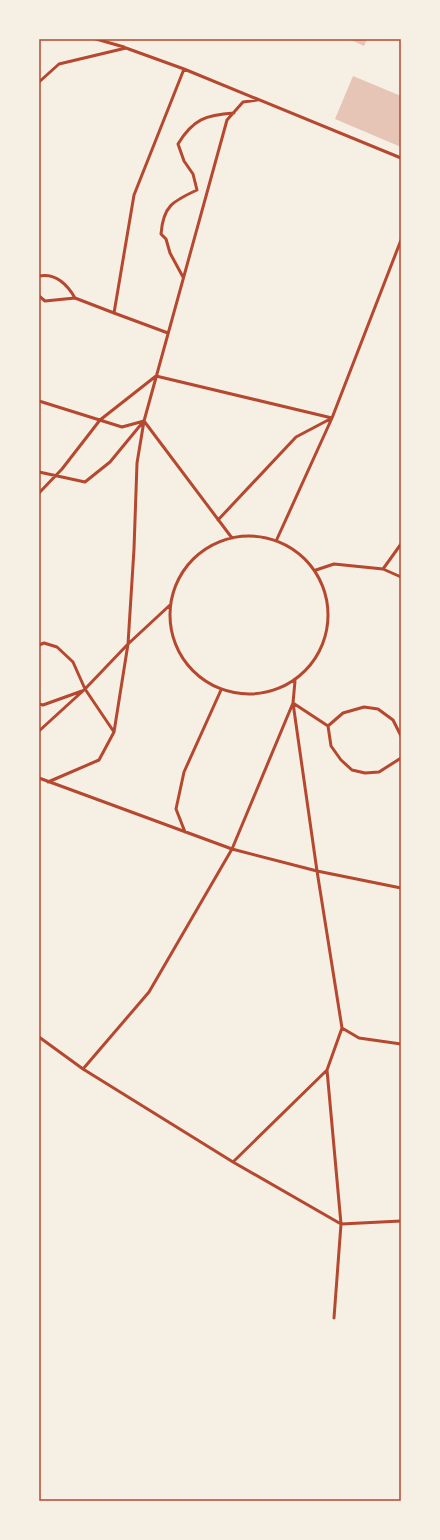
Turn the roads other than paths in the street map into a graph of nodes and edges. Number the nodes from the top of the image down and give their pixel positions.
1 (96, 39) edge
2 (126, 48) junction
3 (184, 69) junction
4 (39, 82) edge
5 (257, 100) junction
6 (234, 113) junction
7 (401, 158) edge
8 (401, 240) edge
9 (39, 276) edge
10 (184, 277) junction
11 (39, 296) edge
12 (75, 298) junction
13 (114, 313) junction
14 (168, 333) junction
15 (156, 376) junction
16 (39, 401) edge
17 (332, 418) junction
18 (100, 420) junction
19 (144, 421) junction
20 (39, 472) edge
21 (55, 476) junction
22 (39, 493) edge
23 (218, 520) junction
24 (232, 538) junction
25 (276, 540) junction
26 (401, 544) edge
27 (316, 570) junction
28 (383, 570) junction
29 (401, 577) edge
30 (170, 604) junction
31 (128, 644) junction
32 (39, 645) edge
33 (295, 681) junction
34 (85, 689) junction
35 (221, 690) junction
36 (293, 703) junction
37 (39, 704) edge
38 (328, 726) junction
39 (39, 731) edge
40 (114, 732) junction
41 (401, 736) edge
42 (401, 758) edge
43 (39, 778) edge
44 (48, 782) junction
45 (186, 832) junction
46 (232, 849) junction
47 (317, 871) junction
48 (401, 888) edge
49 (342, 1028) junction
50 (39, 1037) edge
51 (401, 1044) edge
52 (83, 1069) junction
53 (327, 1070) junction
54 (233, 1162) junction
55 (401, 1221) edge
56 (341, 1224) junction
57 (334, 1318) dead end

1 - 2 lane
2 - 3 lane
2 - 4 lane
3 - 5 lane
3 - 13 lane
5 - 6 lane
5 - 7 lane
6 - 10 lane
6 - 10 lane
8 - 17 lane
9 - 12 lane
10 - 14 lane
11 - 12 lane
12 - 13 lane
13 - 14 lane
14 - 15 lane
15 - 17 lane
15 - 18 lane
15 - 19 lane
16 - 18 lane
17 - 23 lane
17 - 25 lane
18 - 19 lane
18 - 21 lane
19 - 21 lane
19 - 23 lane
19 - 31 lane
20 - 21 lane
21 - 22 lane
23 - 24 lane
24 - 25 lane
24 - 30 lane
25 - 27 lane
26 - 28 lane
27 - 28 lane
27 - 33 lane
28 - 29 lane
30 - 31 lane
30 - 35 lane
31 - 34 lane
31 - 40 lane
32 - 34 lane
33 - 35 lane
33 - 36 lane
34 - 37 lane
34 - 39 lane
34 - 40 lane
35 - 45 lane
36 - 38 lane
36 - 46 lane
36 - 47 lane
38 - 41 lane
38 - 42 lane
40 - 44 lane
43 - 44 lane
44 - 45 lane
45 - 46 lane
46 - 47 lane
46 - 52 lane
47 - 48 lane
47 - 49 lane
49 - 51 lane
49 - 53 lane
50 - 52 lane
52 - 54 lane
53 - 54 lane
53 - 56 lane
54 - 56 lane
55 - 56 lane
56 - 57 lane

